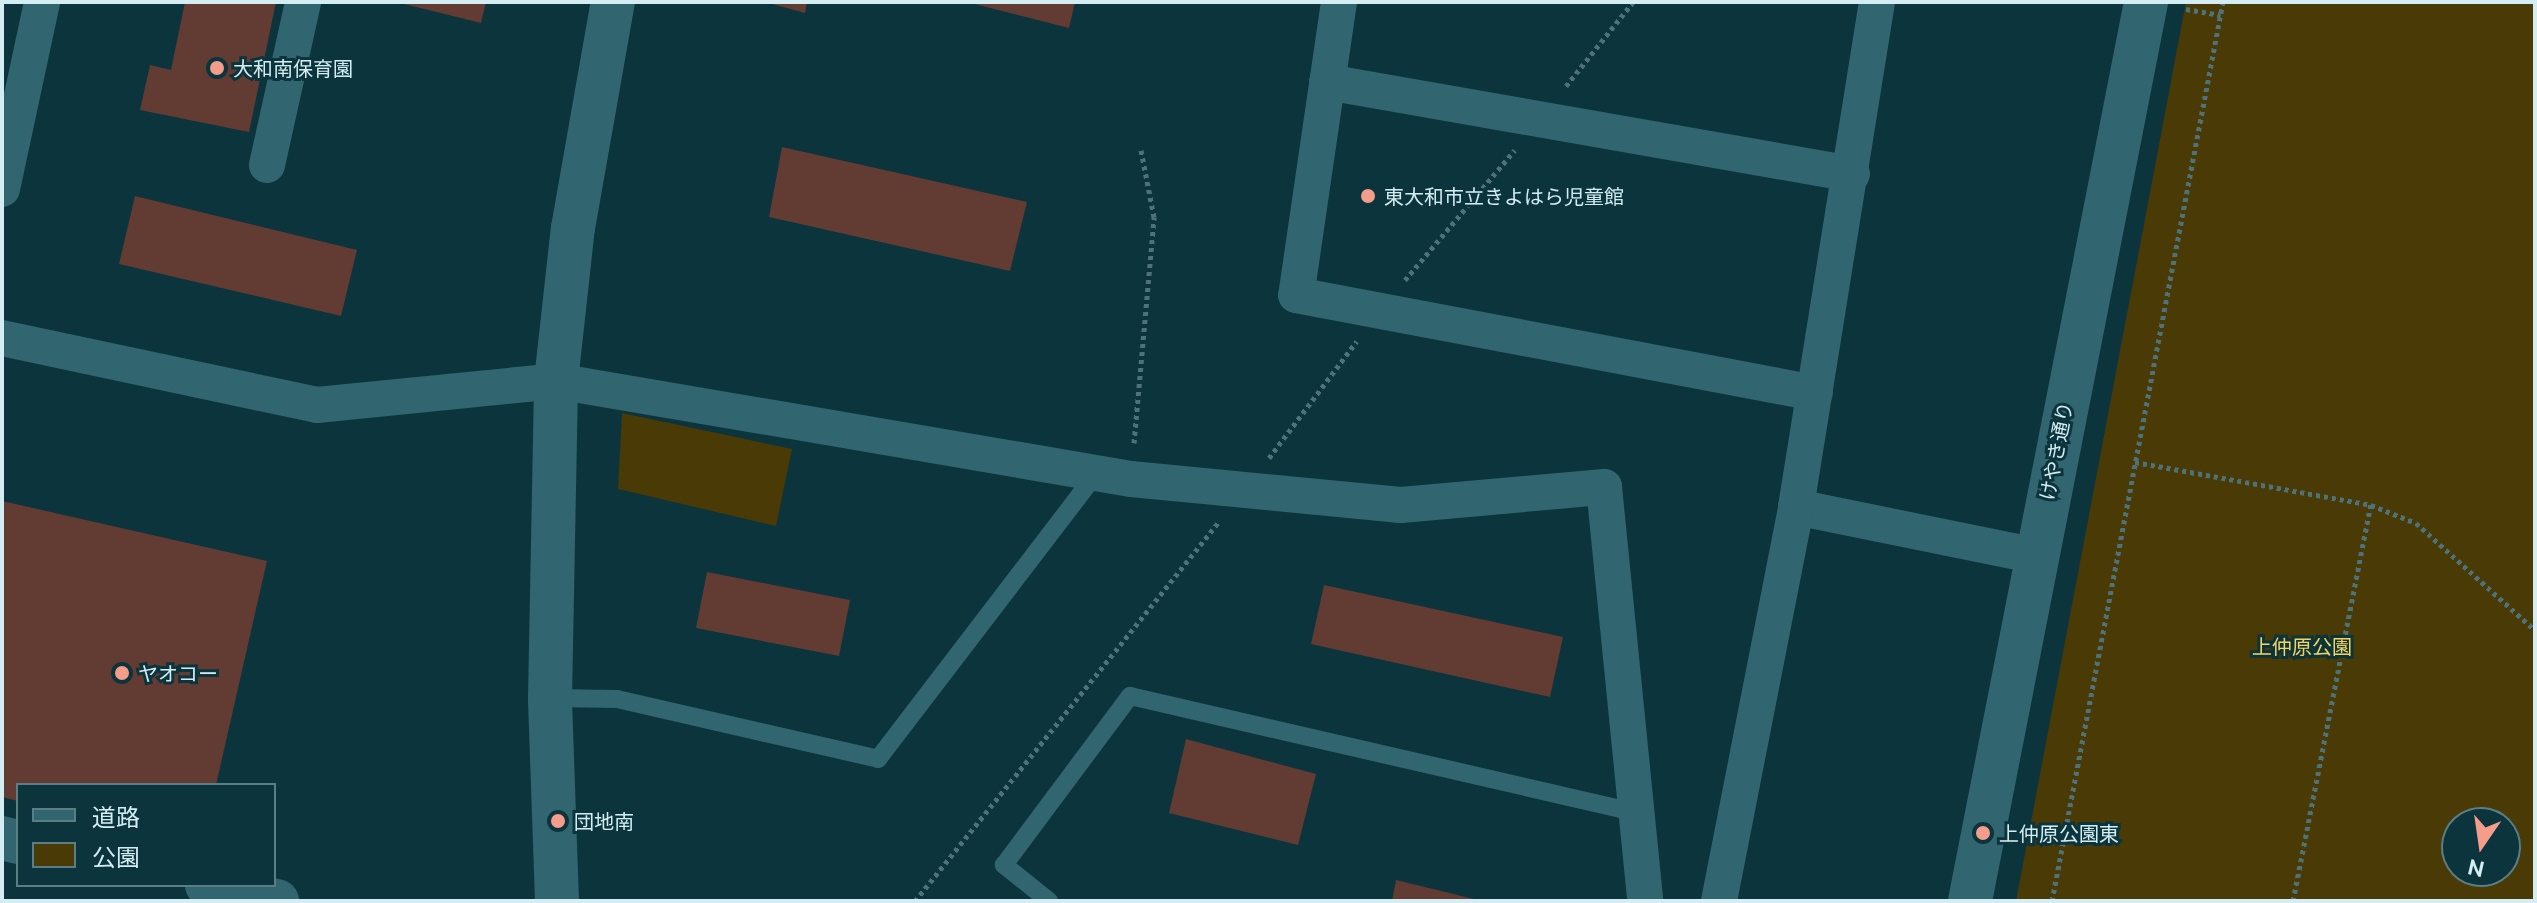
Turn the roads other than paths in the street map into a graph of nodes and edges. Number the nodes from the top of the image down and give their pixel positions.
1 (42, 2) edge
2 (303, 2) edge
3 (613, 2) edge
4 (1339, 2) edge
5 (1877, 2) edge
6 (2165, 5) edge
7 (1327, 82) junction
8 (267, 165) dead end
9 (1852, 174) junction
10 (2, 189) edge
11 (2, 338) edge
12 (556, 381) junction
13 (1815, 393) junction
14 (1096, 474) junction
15 (1796, 507) junction
16 (2036, 556) junction
17 (550, 698) junction
18 (1634, 812) junction
19 (216, 887) edge
20 (277, 901) edge
21 (557, 901) edge
22 (1049, 901) edge
23 (1645, 901) edge
24 (1719, 901) edge
25 (1970, 901) edge

1 - 10 street
2 - 8 street
3 - 12 street
4 - 7 street
5 - 9 street
6 - 16 street, けやき通り
7 - 9 street
7 - 13 street
9 - 13 street
11 - 12 street
12 - 14 street
12 - 17 street
13 - 15 street
14 - 17 lane
14 - 18 street
15 - 16 street
15 - 24 street
16 - 25 street, けやき通り
17 - 21 street
18 - 22 lane
18 - 23 street
19 - 20 street

